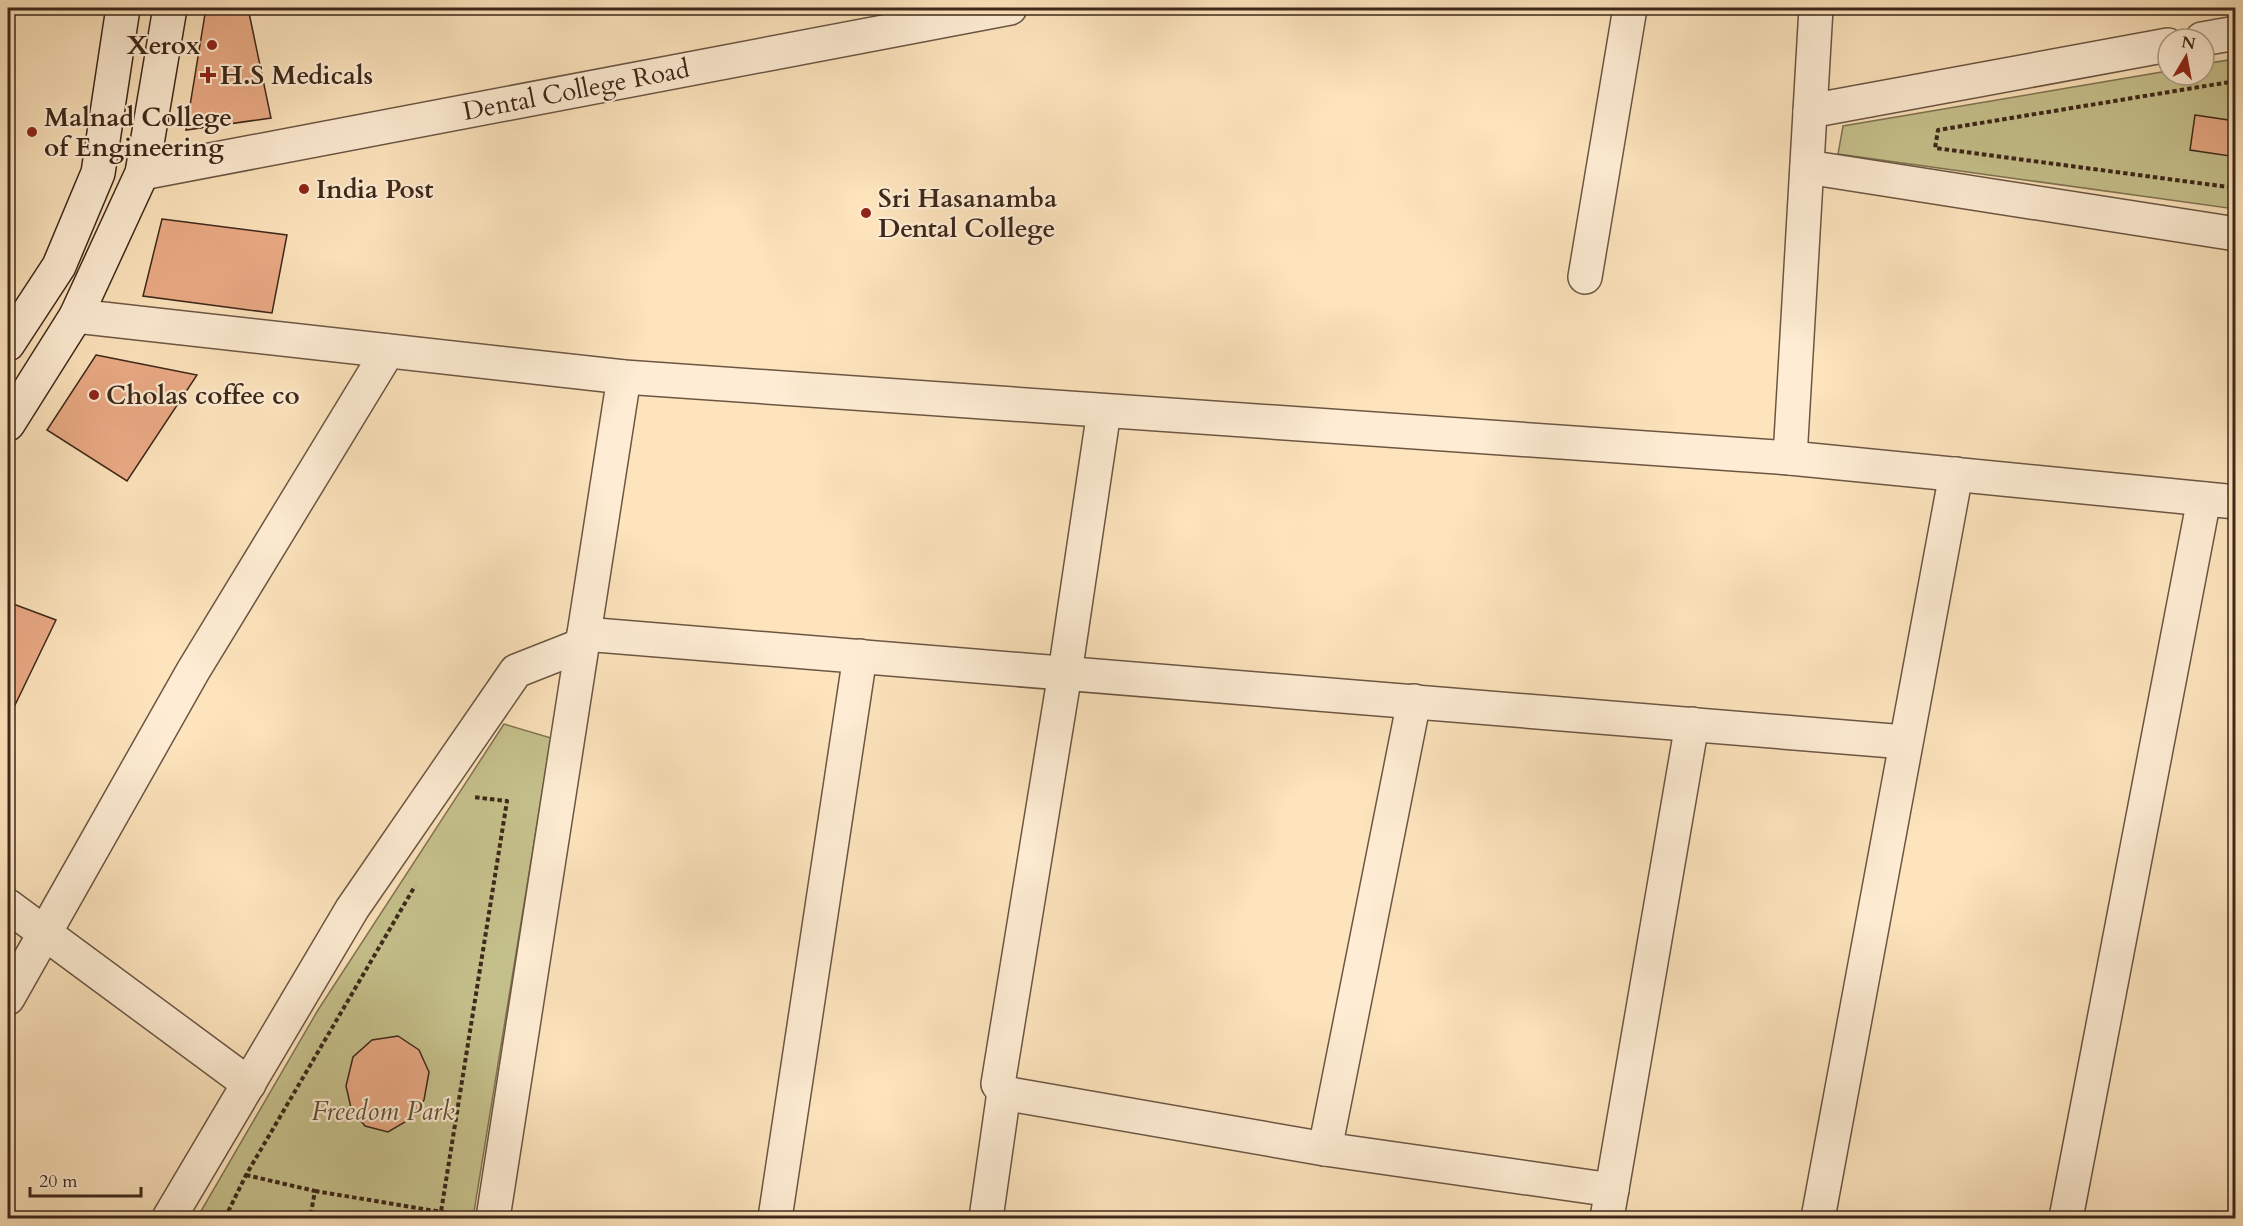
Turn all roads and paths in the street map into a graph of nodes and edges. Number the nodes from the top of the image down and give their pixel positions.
1 (123, 8) edge
2 (170, 8) edge
3 (1010, 8) edge
4 (1630, 8) edge
5 (1816, 8) edge
6 (2235, 33) edge
7 (2216, 36) edge
8 (2156, 47) edge
9 (2235, 81) edge
10 (1810, 111) junction
11 (1807, 167) junction
12 (98, 173) junction
13 (142, 173) junction
14 (2235, 188) edge
15 (2235, 234) edge
16 (1585, 277) dead end
17 (76, 316) junction
18 (8, 344) edge
19 (388, 351) junction
20 (8, 359) edge
21 (38, 376) junction
22 (624, 377) junction
23 (1104, 411) junction
24 (8, 424) edge
25 (1790, 458) junction
26 (1956, 474) junction
27 (2204, 499) junction
28 (2235, 502) edge
29 (583, 640) junction
30 (860, 656) junction
31 (1065, 673) junction
32 (1414, 701) junction
33 (1692, 724) junction
34 (1905, 742) junction
35 (467, 796) dead end
36 (419, 878) dead end
37 (8, 906) edge
38 (45, 934) junction
39 (8, 998) edge
40 (249, 1084) junction
41 (1004, 1092) junction
42 (1324, 1149) junction
43 (246, 1175) junction
44 (315, 1191) junction
45 (1610, 1204) edge
46 (441, 1211) junction
47 (478, 1217) edge
48 (169, 1218) edge
49 (225, 1218) edge
50 (310, 1218) edge
51 (440, 1218) edge
52 (775, 1218) edge
53 (986, 1218) edge
54 (1818, 1218) edge
55 (2066, 1218) edge

1 - 12 street
2 - 13 street
3 - 13 street, Dental College Road
4 - 16 street
5 - 10 street
6 - 7 street
8 - 10 street
9 - 14 path
10 - 11 street
11 - 15 street
11 - 25 street
12 - 13 street, Dental College Road
12 - 18 street
13 - 17 street
17 - 19 street
17 - 21 street
19 - 22 street
19 - 38 street
20 - 21 street
21 - 24 street
22 - 23 street
22 - 29 street
23 - 25 street
23 - 31 street
25 - 26 street
26 - 27 street
26 - 34 street
27 - 28 street
27 - 55 street
29 - 30 street
29 - 40 street
29 - 47 street
30 - 31 street
30 - 52 street
31 - 32 street
31 - 41 street
32 - 33 street
32 - 42 street
33 - 34 street
33 - 45 street
34 - 54 street
35 - 46 path
36 - 43 path
37 - 38 street
38 - 39 street
38 - 40 street
40 - 48 street
41 - 42 street
41 - 53 street
42 - 45 street
43 - 44 path
43 - 49 path
44 - 46 path
44 - 50 path
46 - 47 path
46 - 51 path

